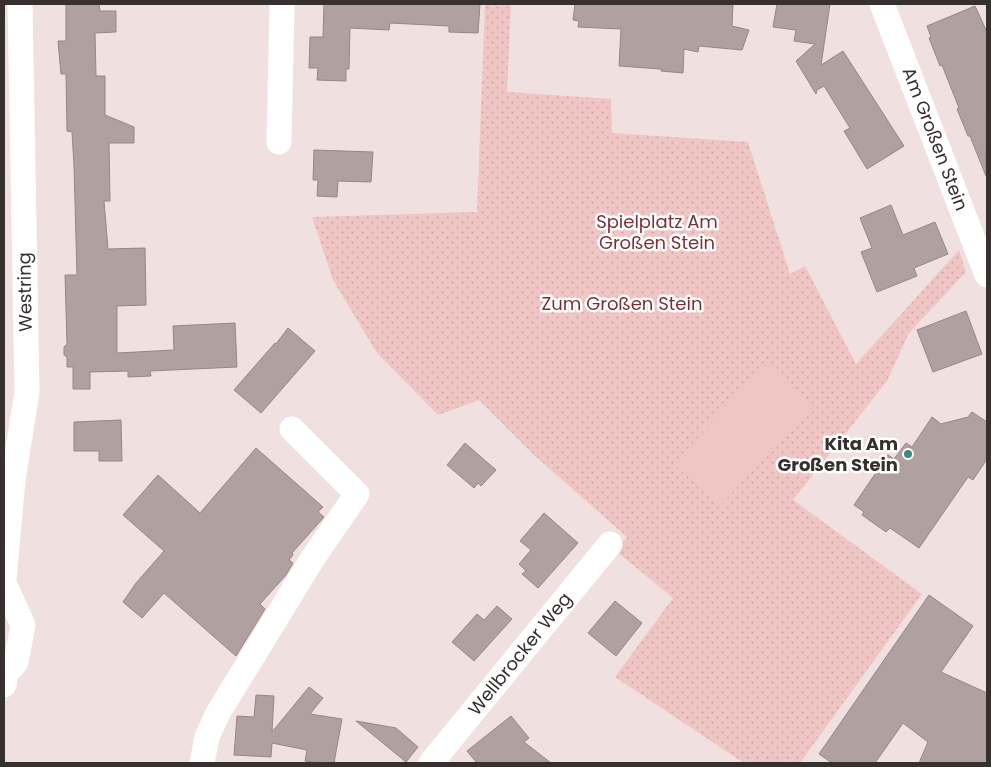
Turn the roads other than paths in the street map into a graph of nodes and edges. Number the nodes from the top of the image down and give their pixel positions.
1 (20, 4) edge
2 (282, 4) edge
3 (882, 4) edge
4 (279, 142) dead end
5 (987, 275) edge
6 (292, 429) dead end
7 (610, 544) dead end
8 (4, 579) edge
9 (4, 583) edge
10 (4, 685) edge
11 (202, 763) edge
12 (431, 763) edge

1 - 8 street, Westring
2 - 4 street
3 - 5 street, Am Großen Stein
6 - 11 street
7 - 12 street, Wellbrocker Weg
9 - 10 street

